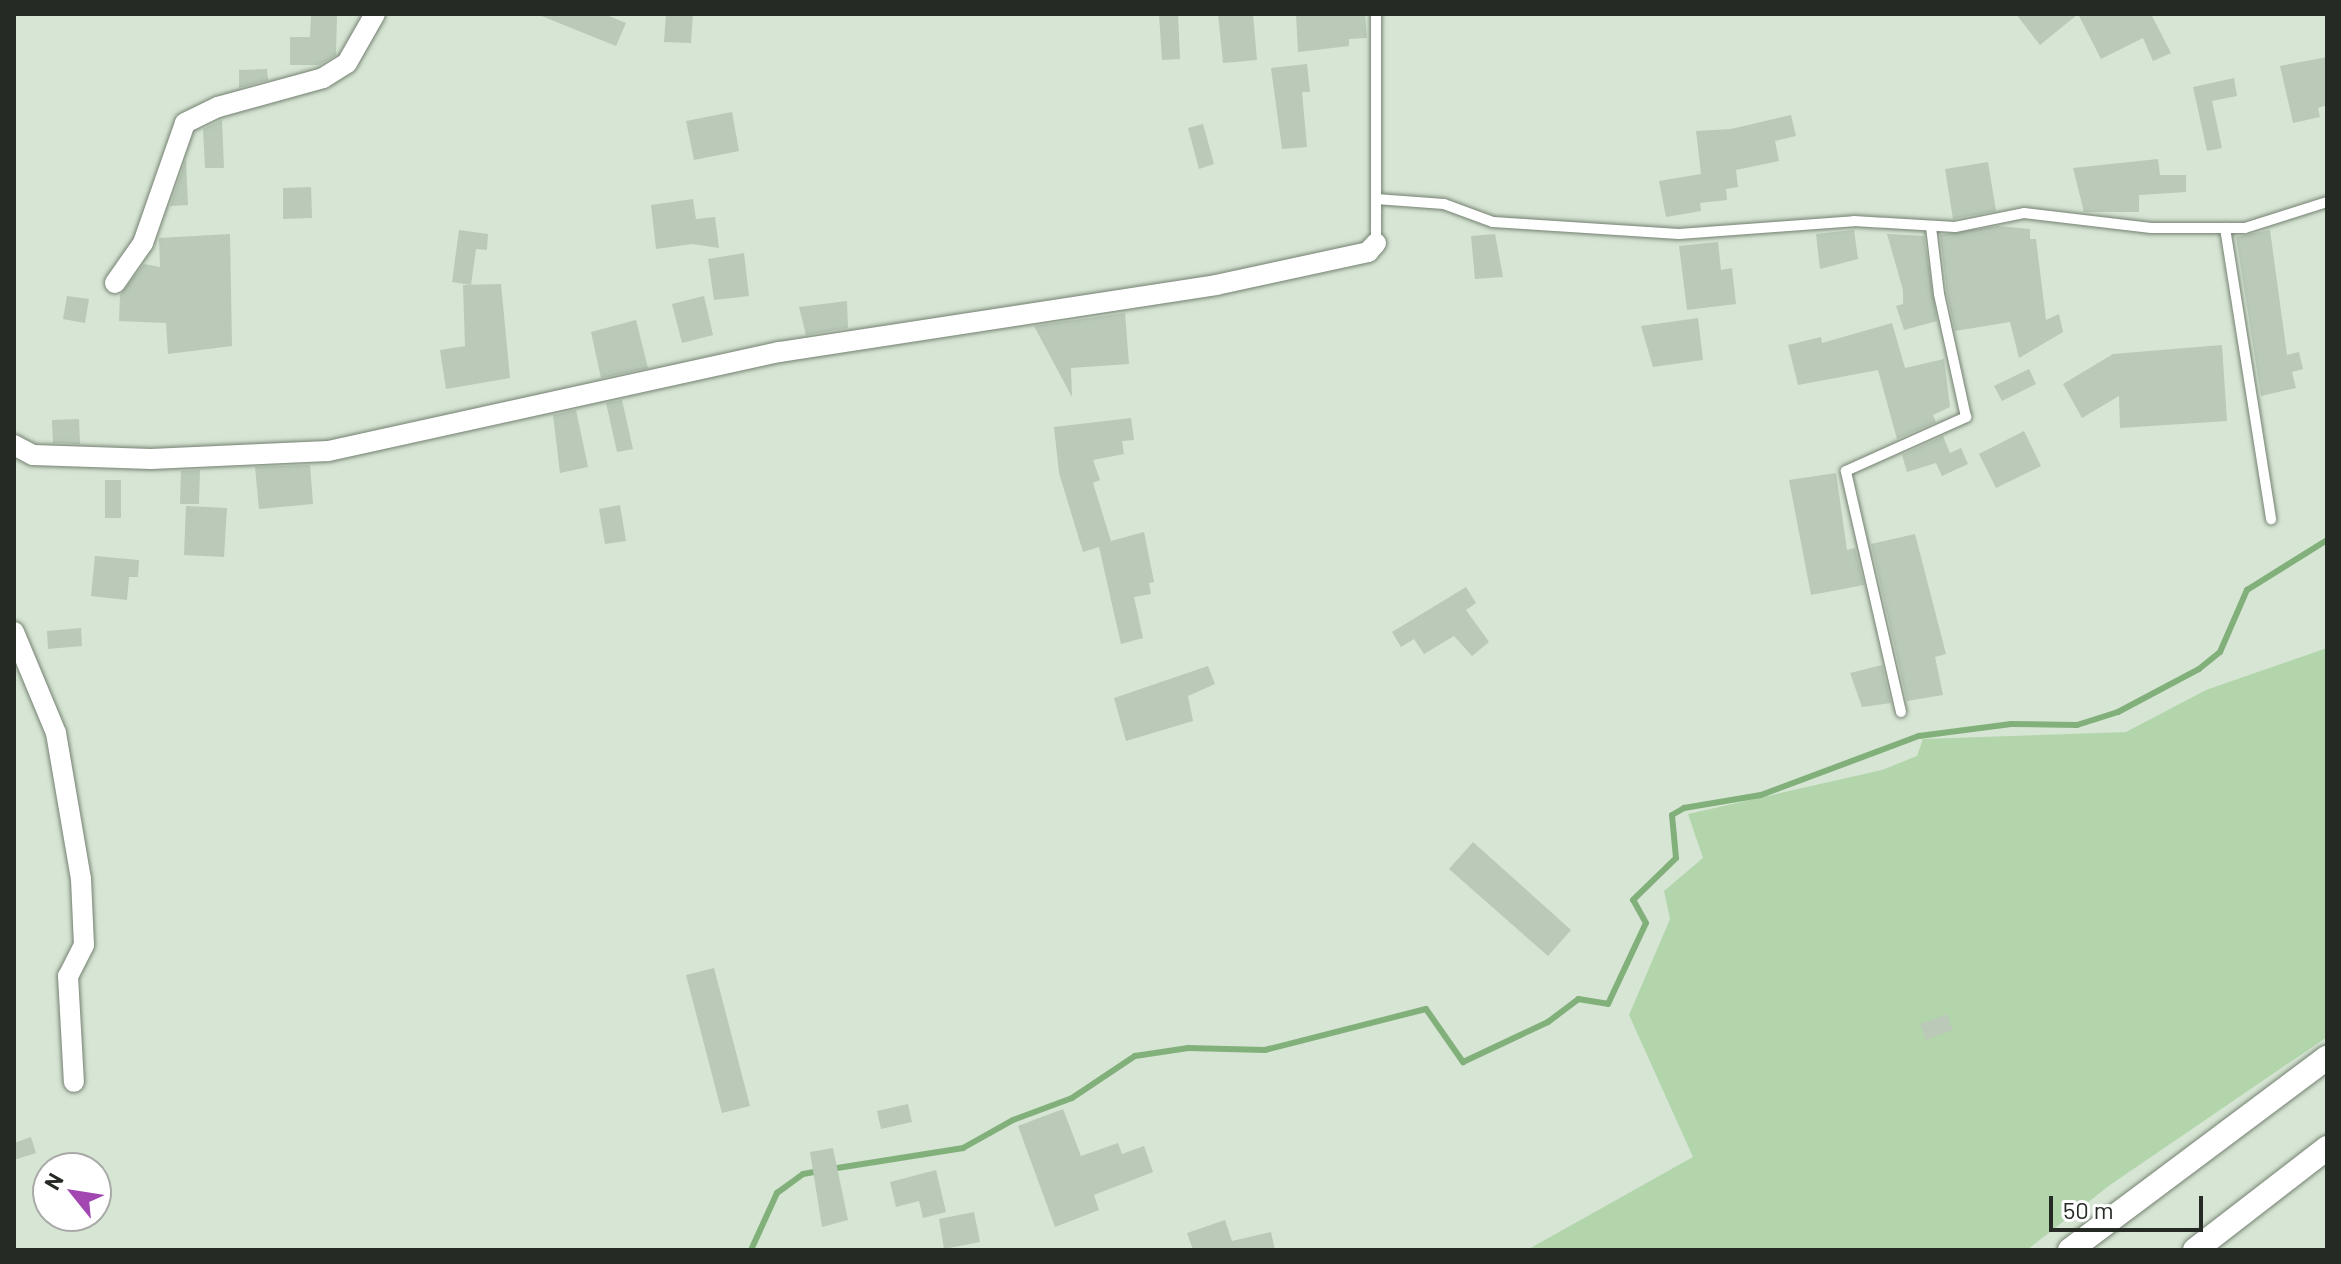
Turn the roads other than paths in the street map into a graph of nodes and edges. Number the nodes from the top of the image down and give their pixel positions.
1 (375, 14) edge
2 (1376, 14) edge
3 (1376, 199) junction
4 (2327, 202) edge
5 (1931, 227) junction
6 (2225, 228) junction
7 (1376, 243) joint
8 (115, 283) dead end
9 (14, 450) edge
10 (2271, 519) dead end
11 (14, 632) edge
12 (1901, 712) dead end
13 (2327, 1058) edge
14 (74, 1082) dead end
15 (2327, 1148) edge
16 (2070, 1250) edge
17 (2195, 1250) edge

1 - 8 street
2 - 3 lane
3 - 5 lane
3 - 7 lane
4 - 6 lane
5 - 6 lane
5 - 12 lane
6 - 10 lane
7 - 9 street
11 - 14 street
13 - 16 street
15 - 17 street

